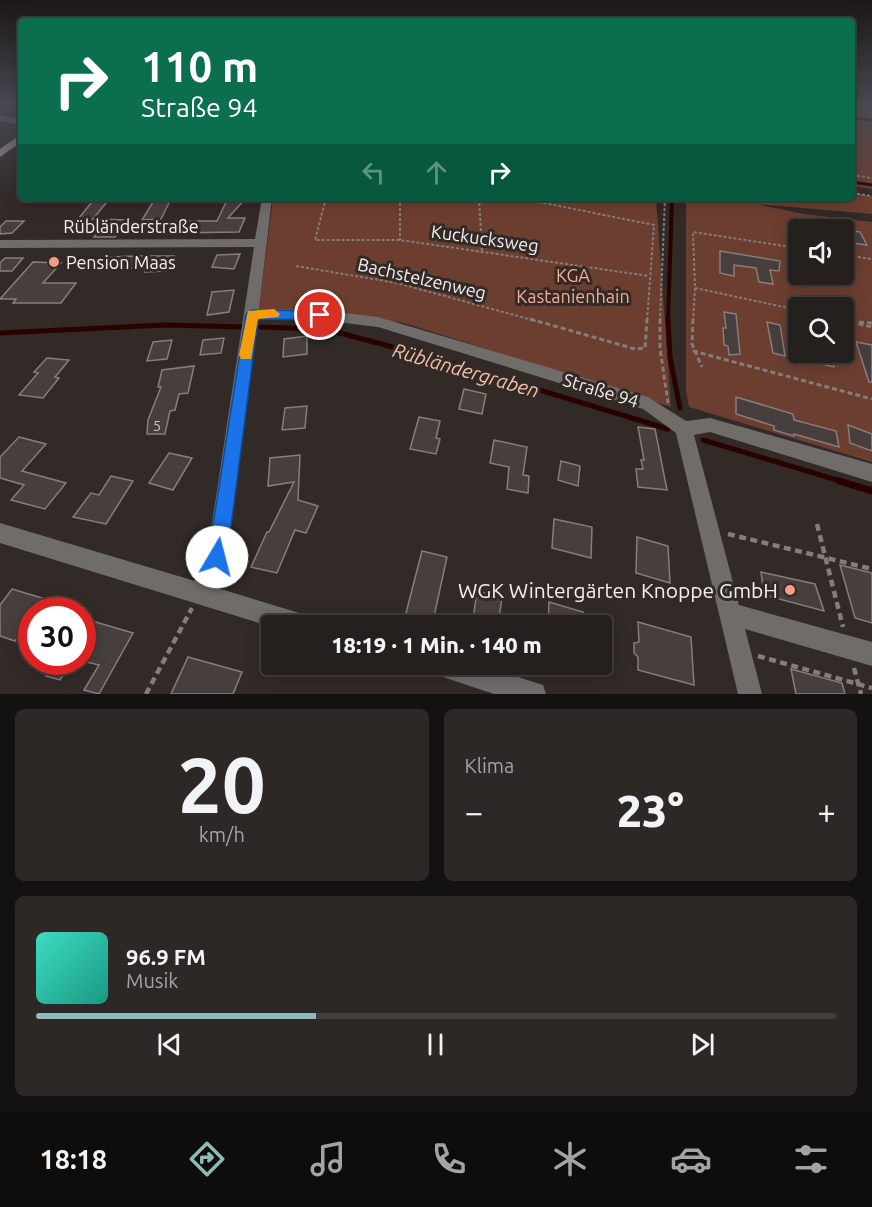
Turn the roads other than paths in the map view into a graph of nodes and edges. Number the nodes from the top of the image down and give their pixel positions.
1 (18, 139) edge
2 (0, 154) edge
3 (267, 201) edge
4 (262, 243) junction
5 (0, 244) edge
6 (252, 314) junction
7 (677, 424) junction
8 (872, 473) edge
9 (0, 533) edge
10 (200, 594) junction
11 (729, 613) junction
12 (270, 615) edge
13 (872, 654) edge
14 (472, 675) edge
15 (534, 694) edge
16 (750, 694) edge

1 - 2 main road
3 - 4 street
4 - 5 street, Rübländerstraße
4 - 6 street
6 - 7 street, Straße 94
6 - 10 street
7 - 8 street
7 - 11 street
9 - 10 street
10 - 12 street
11 - 13 street
11 - 16 street
14 - 15 street

